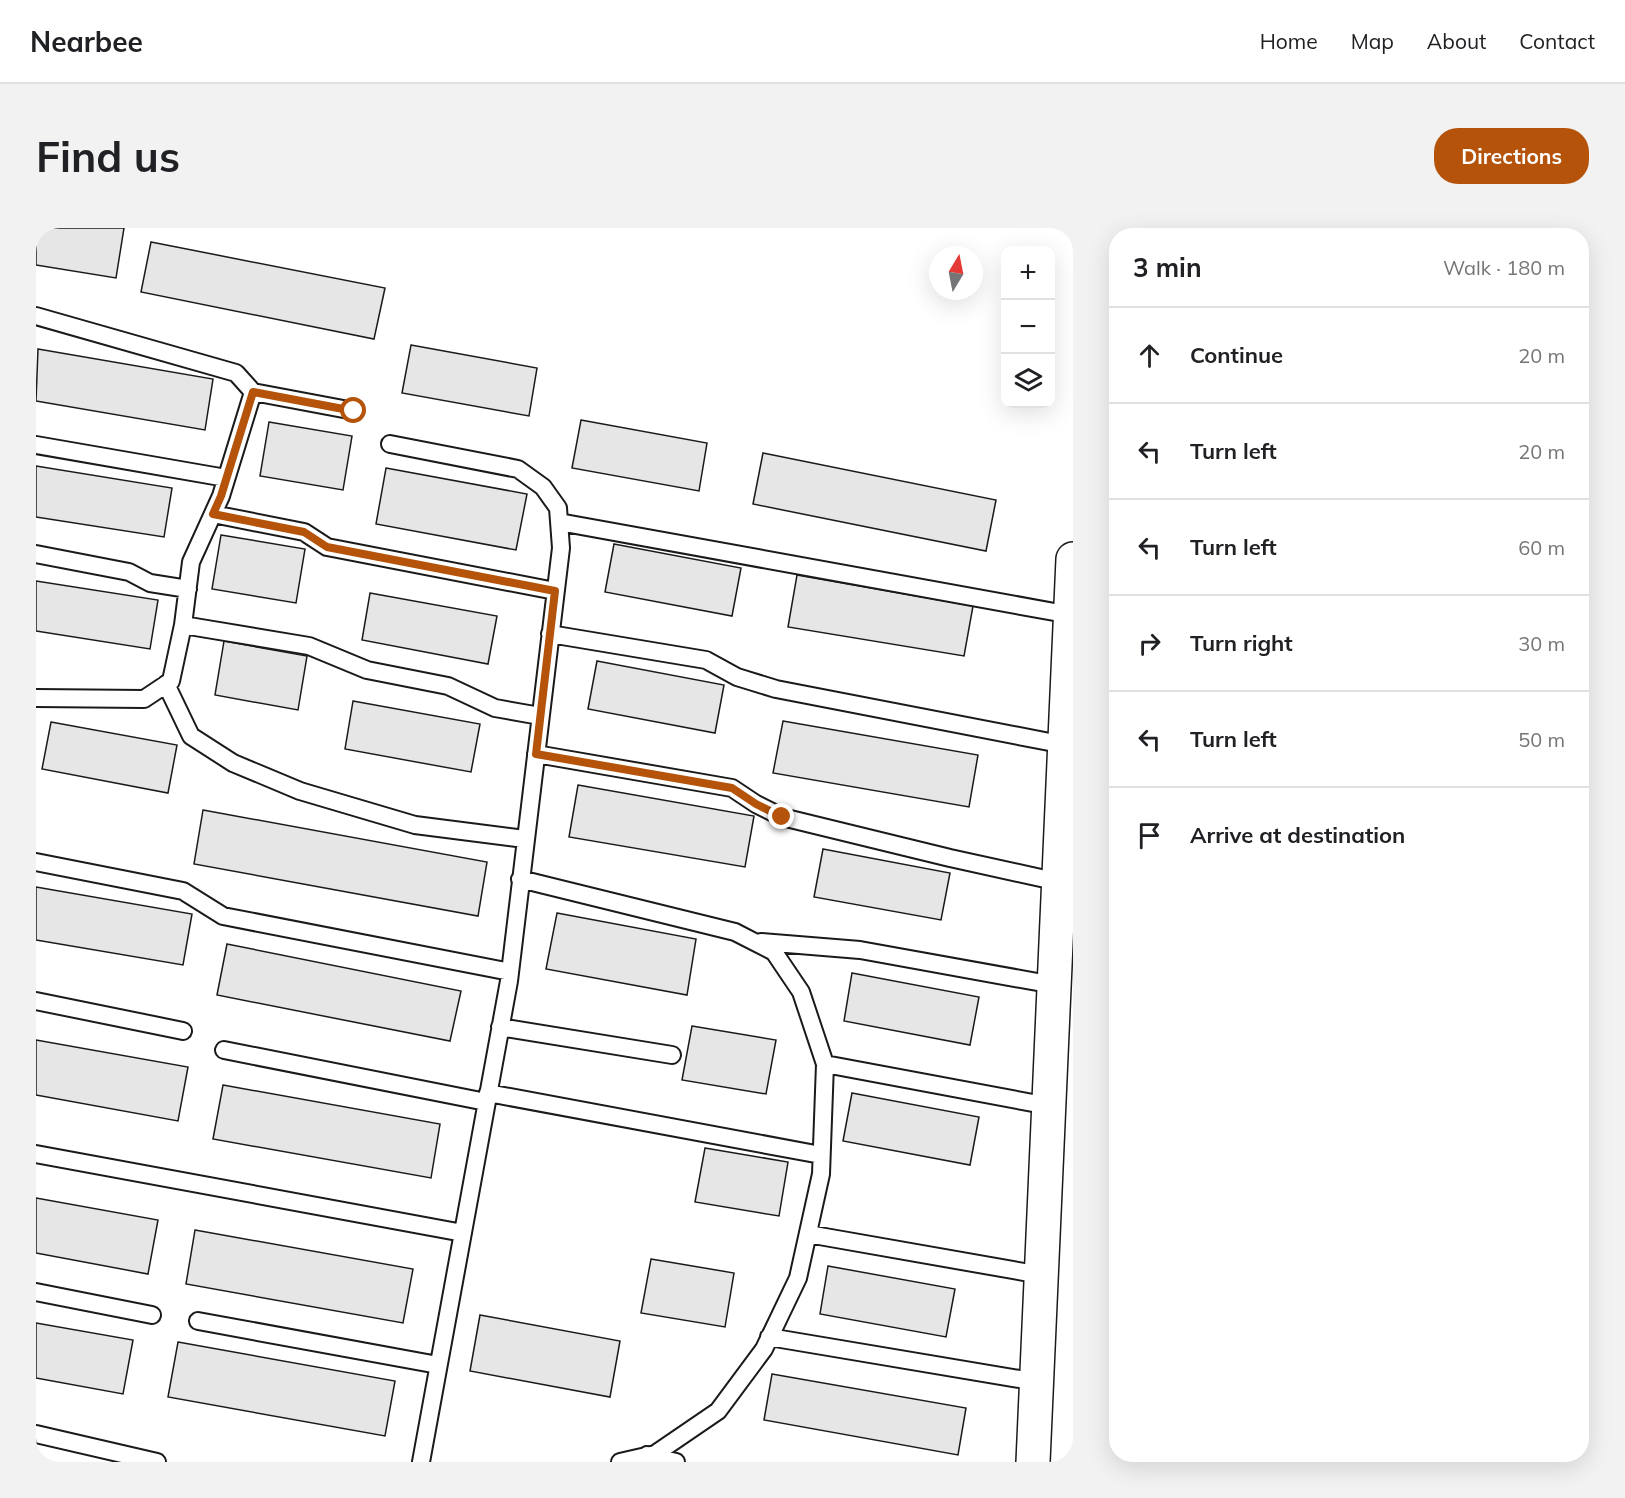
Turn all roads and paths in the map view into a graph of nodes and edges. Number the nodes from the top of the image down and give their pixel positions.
1 (36, 316) edge
2 (253, 392) junction
3 (354, 411) dead end
4 (390, 444) dead end
5 (36, 445) edge
6 (226, 478) junction
7 (213, 514) junction
8 (559, 522) junction
9 (36, 554) edge
10 (1073, 559) edge
11 (188, 589) junction
12 (555, 591) junction
13 (1071, 615) junction
14 (183, 625) junction
15 (550, 634) junction
16 (166, 684) junction
17 (36, 698) edge
18 (540, 716) junction
19 (1065, 745) junction
20 (536, 754) junction
21 (525, 839) junction
22 (36, 862) edge
23 (520, 879) junction
24 (1059, 882) junction
25 (752, 941) junction
26 (510, 972) junction
27 (1054, 985) junction
28 (36, 1001) edge
29 (500, 1027) junction
30 (183, 1031) dead end
31 (224, 1050) dead end
32 (672, 1055) dead end
33 (825, 1064) junction
34 (487, 1097) junction
35 (1049, 1106) junction
36 (36, 1154) edge
37 (821, 1155) junction
38 (463, 1233) junction
39 (808, 1234) junction
40 (1041, 1275) junction
41 (36, 1292) edge
42 (152, 1315) dead end
43 (198, 1321) dead end
44 (770, 1337) junction
45 (438, 1365) junction
46 (1037, 1382) junction
47 (36, 1434) edge
48 (647, 1455) junction
49 (157, 1462) edge
50 (421, 1462) edge
51 (620, 1462) edge
52 (676, 1462) edge
53 (1033, 1462) edge

1 - 2 lane
2 - 3 lane
2 - 6 lane
4 - 8 lane
5 - 6 lane
6 - 7 lane
7 - 11 lane
7 - 12 lane
8 - 12 lane
8 - 13 lane
9 - 11 lane
10 - 13 street
11 - 14 lane
12 - 15 lane
13 - 19 street
14 - 16 lane
14 - 18 lane
15 - 18 lane
15 - 19 lane
16 - 17 lane
16 - 21 lane
18 - 20 lane
19 - 24 street
20 - 21 lane
20 - 24 lane
21 - 23 lane
22 - 26 lane
23 - 25 lane
23 - 26 lane
24 - 27 street
25 - 27 lane
25 - 33 lane
26 - 29 lane
27 - 35 street
28 - 30 lane
29 - 32 lane
29 - 34 lane
31 - 34 lane
33 - 35 lane
33 - 37 lane
34 - 37 lane
34 - 38 lane
35 - 40 street
36 - 38 lane
37 - 39 lane
38 - 45 lane
39 - 40 lane
39 - 44 lane
40 - 46 street
41 - 42 lane
43 - 45 lane
44 - 46 lane
44 - 48 lane
45 - 50 lane
46 - 53 street
47 - 49 lane
48 - 51 lane
48 - 52 lane

